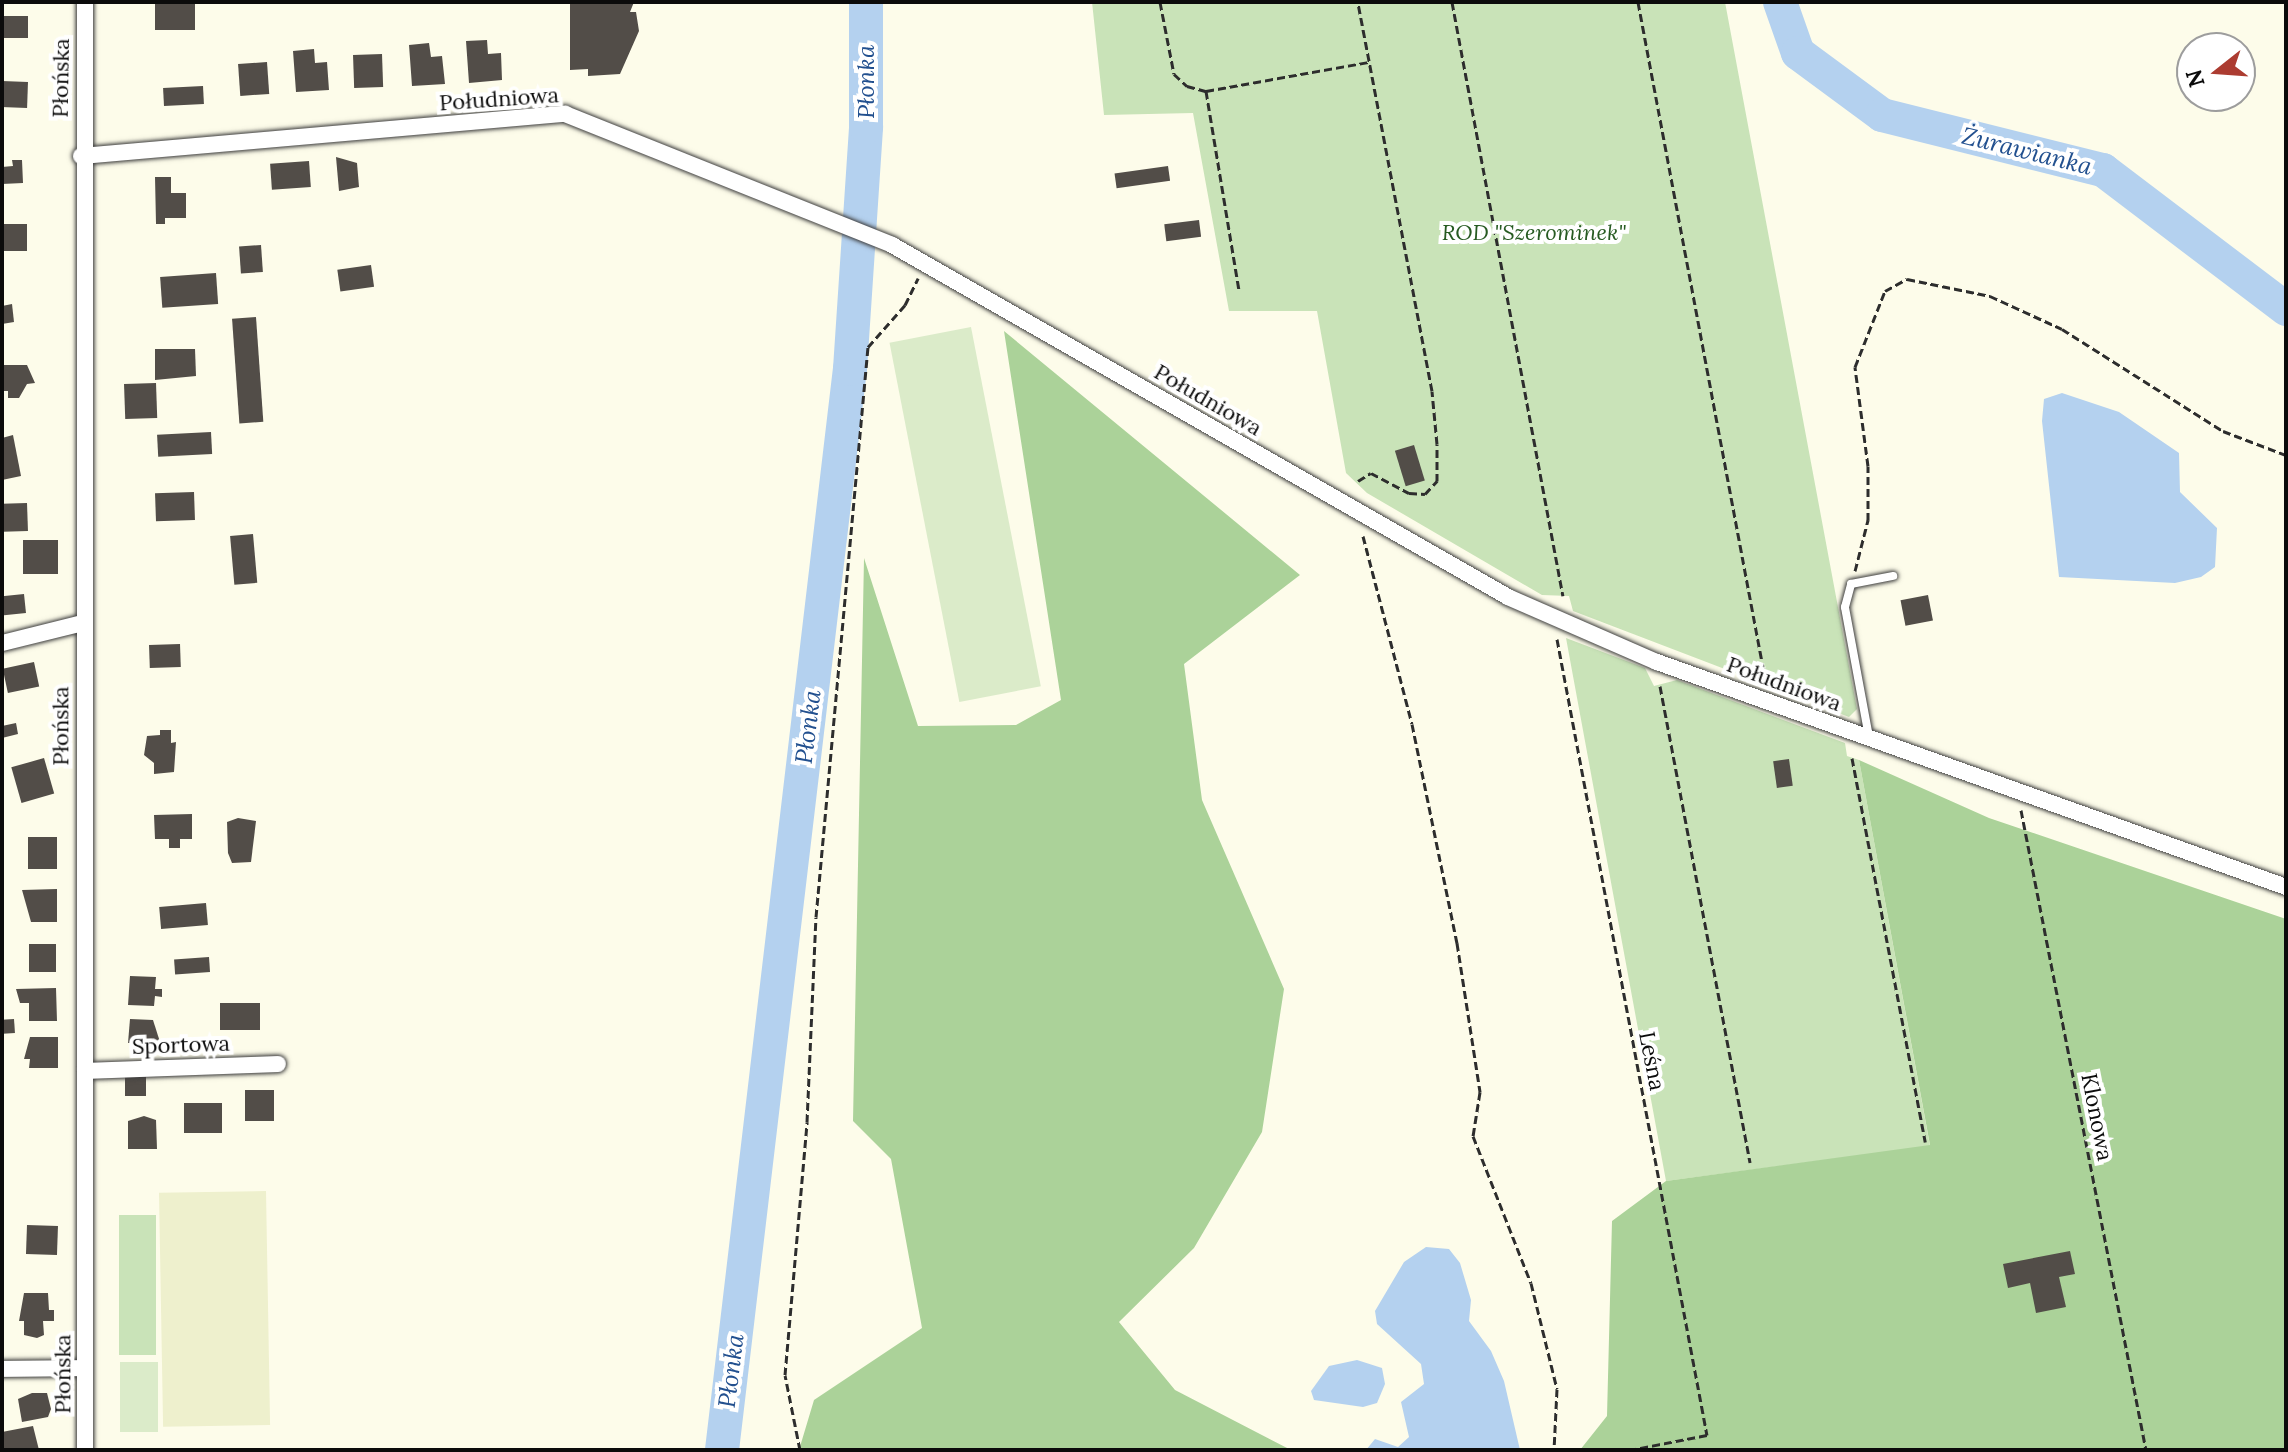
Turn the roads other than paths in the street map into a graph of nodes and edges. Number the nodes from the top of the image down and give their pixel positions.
1 (85, 2) edge
2 (81, 156) junction
3 (1893, 576) dead end
4 (83, 623) junction
5 (2, 643) edge
6 (1869, 738) junction
7 (2286, 887) edge
8 (278, 1064) dead end
9 (85, 1071) junction
10 (85, 1368) junction
11 (2, 1369) edge
12 (85, 1450) edge

1 - 2 street, Płońska
2 - 4 street, Płońska
2 - 6 street, Południowa
3 - 6 lane
4 - 5 street
4 - 9 street, Płońska
6 - 7 street, Południowa
8 - 9 street, Sportowa
9 - 10 street, Płońska
10 - 11 street
10 - 12 street, Płońska

